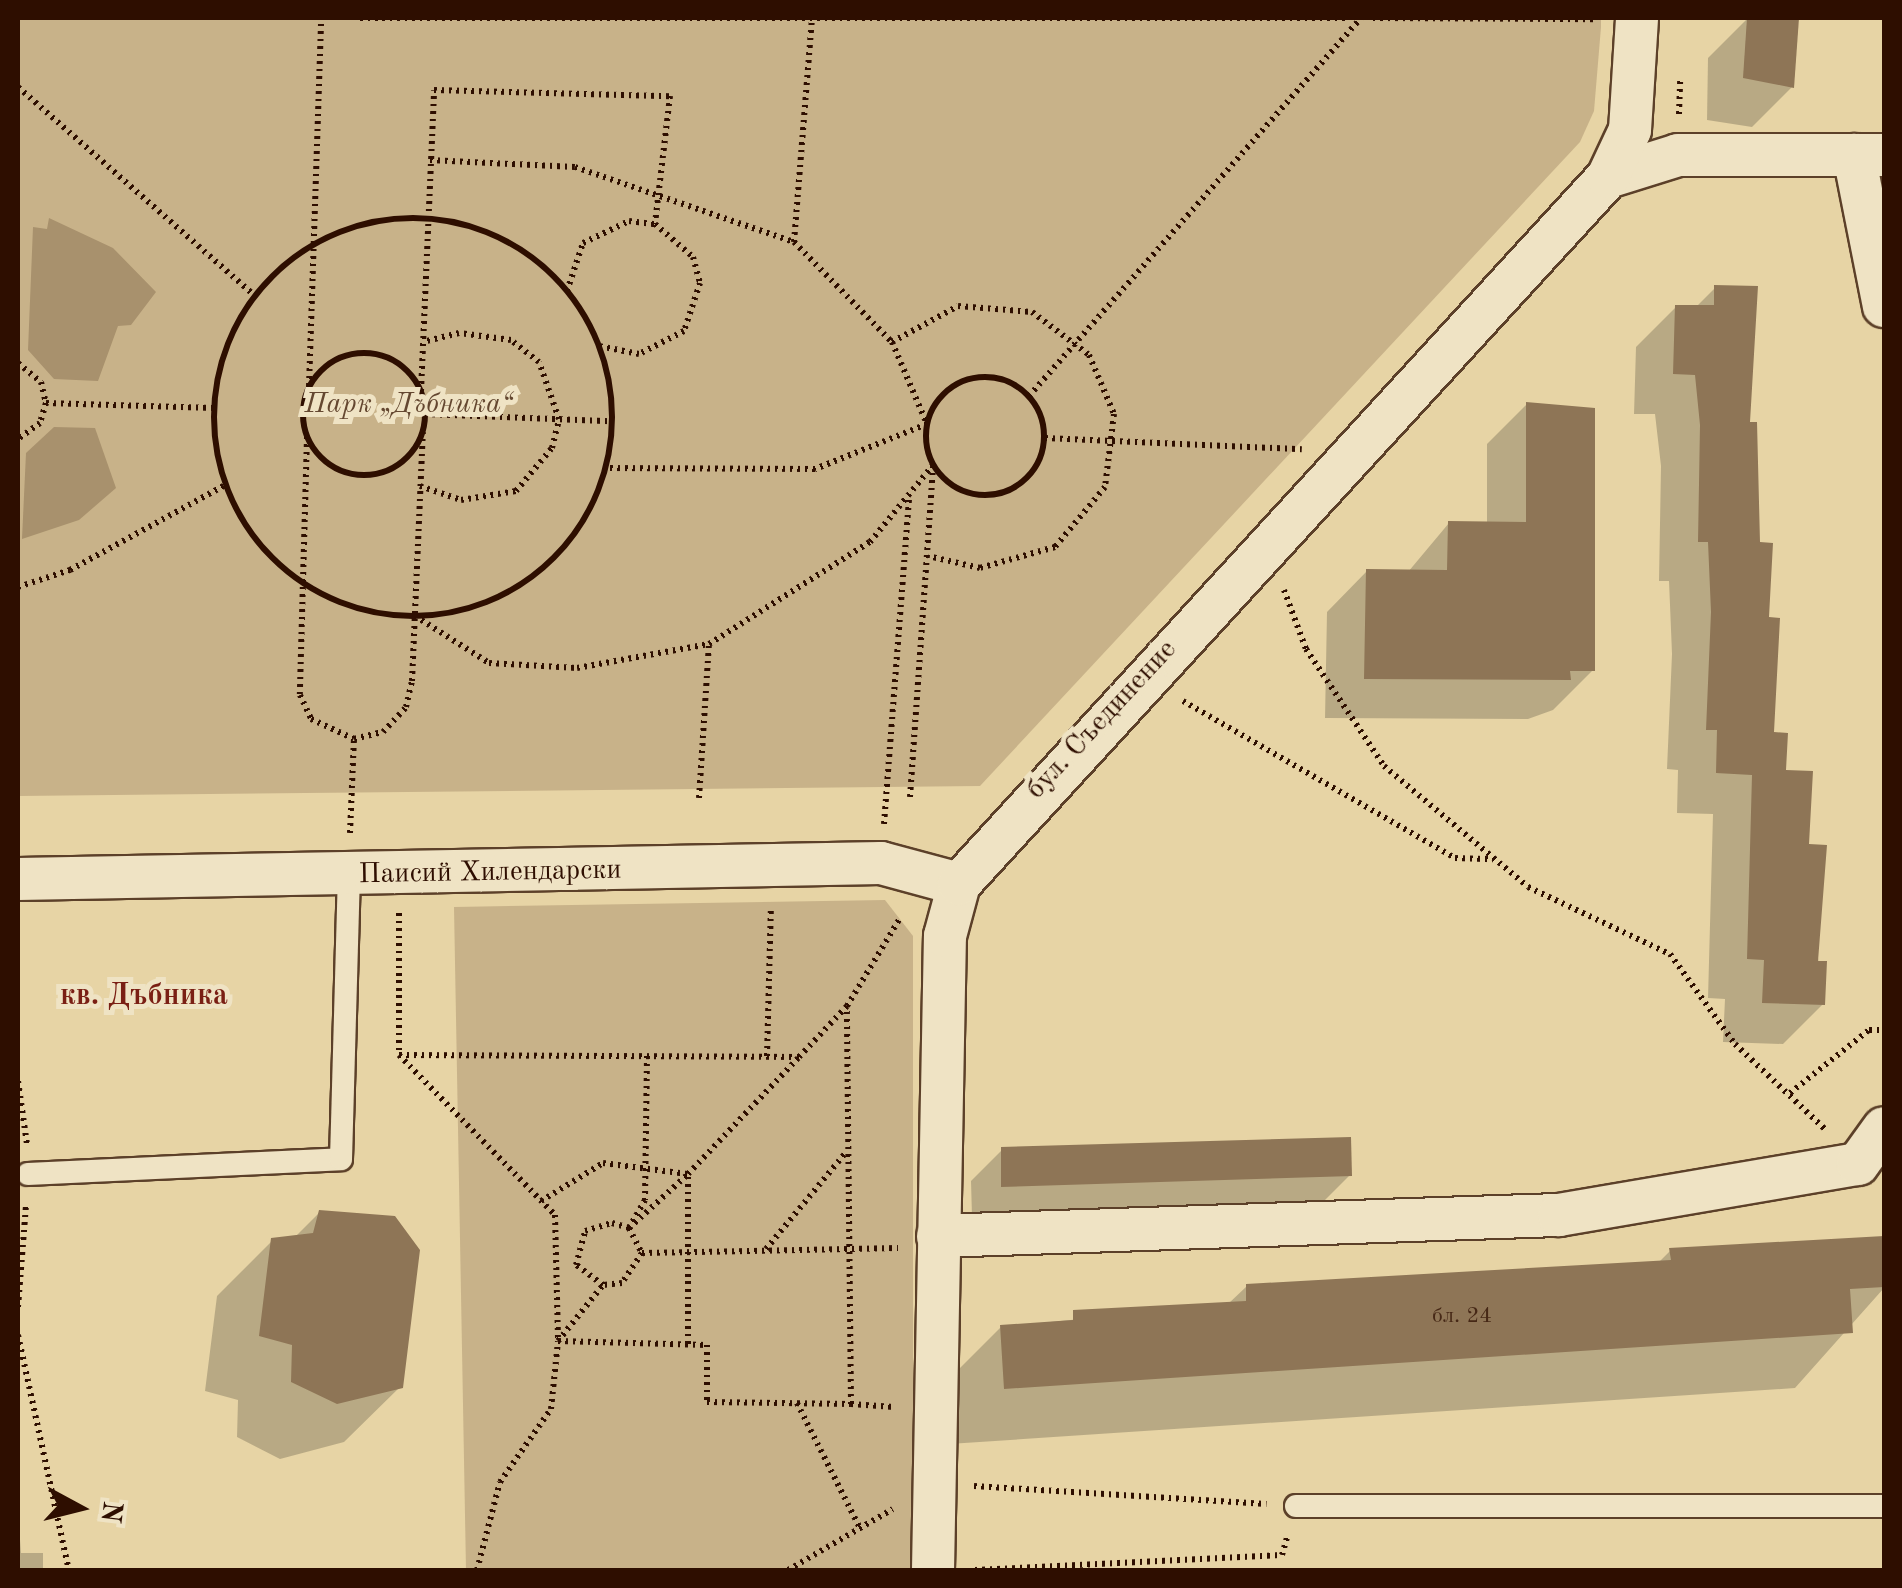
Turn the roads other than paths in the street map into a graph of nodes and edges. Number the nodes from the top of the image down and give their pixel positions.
1 (1636, 18) edge
2 (1869, 155) edge
3 (1608, 177) junction
4 (1884, 306) edge
5 (350, 857) junction
6 (18, 878) edge
7 (959, 884) junction
8 (1884, 1128) edge
9 (28, 1174) road end
10 (918, 1242) junction
11 (1296, 1506) road end
12 (1884, 1506) edge
13 (933, 1569) edge

1 - 3 street, бул. Съединение
2 - 3 street
2 - 4 street
3 - 7 street, бул. Съединение
5 - 6 street, Паисий Хилендарски
5 - 7 street, Паисий Хилендарски
5 - 9 lane
7 - 10 street, бул. Съединение
8 - 10 street
10 - 13 street, бул. Съединение
11 - 12 lane

